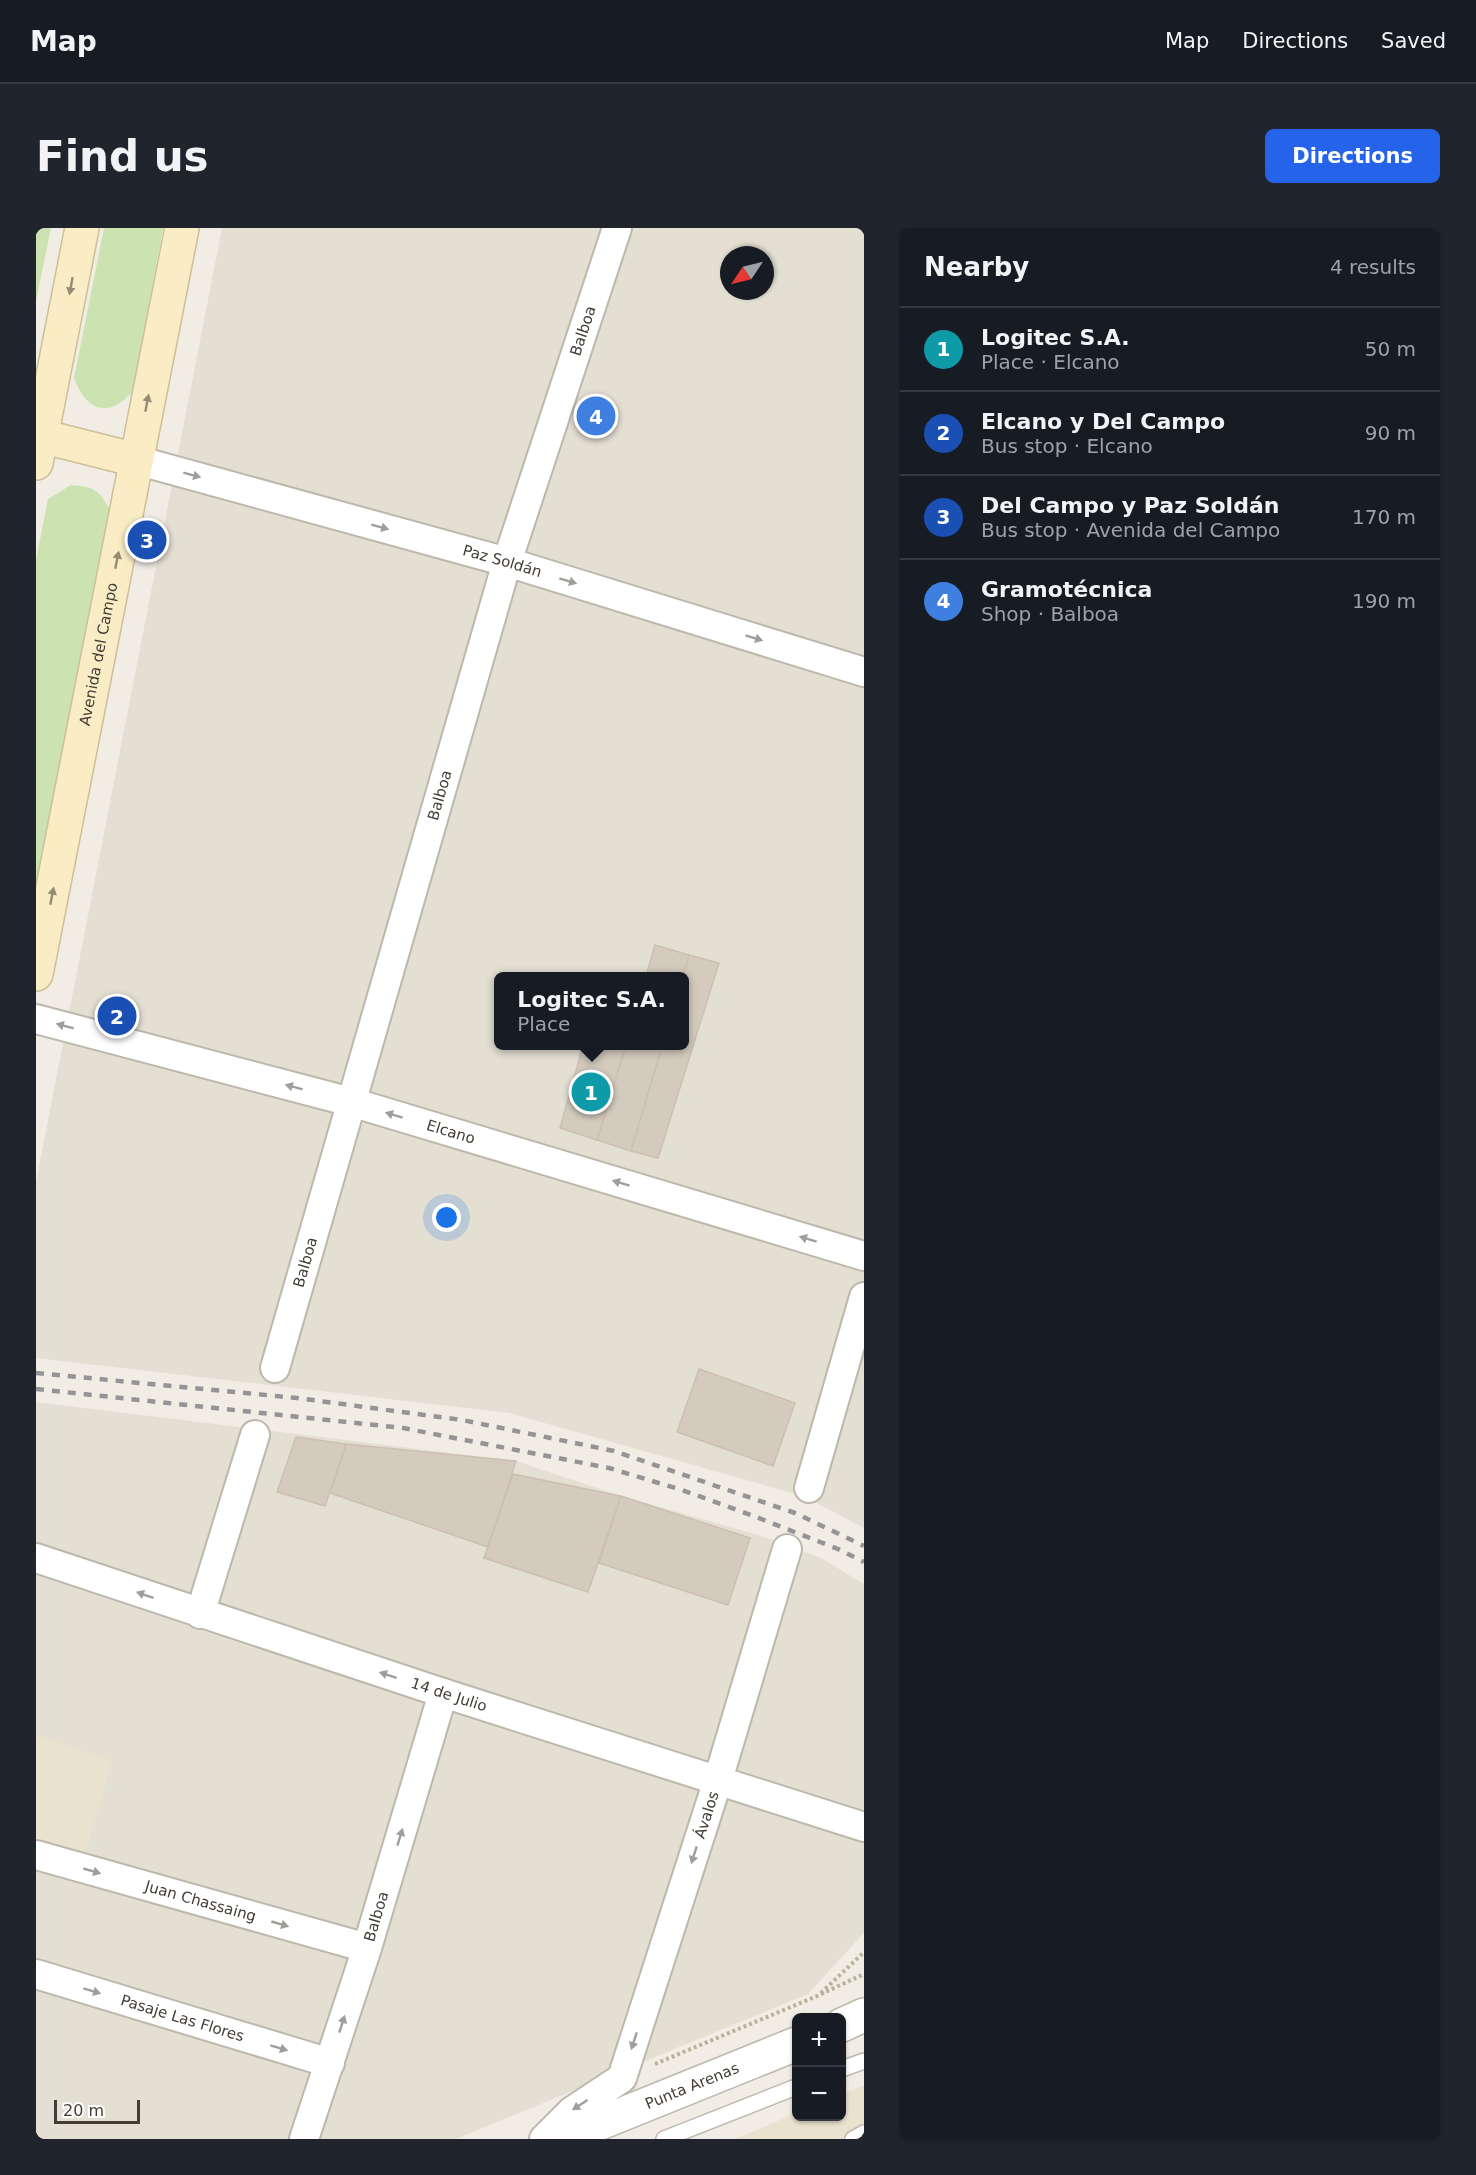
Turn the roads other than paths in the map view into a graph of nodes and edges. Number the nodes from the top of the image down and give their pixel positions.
1 (82, 228) edge
2 (182, 228) edge
3 (616, 228) edge
4 (38, 449) edge
5 (136, 460) junction
6 (507, 562) junction
7 (864, 672) edge
8 (37, 967) edge
9 (36, 1018) edge
10 (351, 1102) junction
11 (864, 1256) edge
12 (864, 1297) edge
13 (275, 1368) dead end
14 (255, 1434) dead end
15 (809, 1488) dead end
16 (787, 1549) dead end
17 (36, 1558) edge
18 (200, 1614) junction
19 (443, 1693) junction
20 (718, 1780) junction
21 (864, 1827) edge
22 (36, 1855) edge
23 (367, 1948) junction
24 (36, 1974) edge
25 (864, 2015) edge
26 (846, 2023) edge
27 (792, 2046) edge
28 (864, 2061) edge
29 (330, 2063) junction
30 (846, 2068) edge
31 (792, 2089) edge
32 (864, 2133) edge
33 (596, 2134) edge
34 (304, 2139) edge
35 (544, 2139) edge
36 (554, 2139) edge
37 (664, 2139) edge
38 (853, 2139) edge

1 -> 4 main road
5 -> 2 main road, Avenida del Campo
3 - 6 street, Balboa
4 - 5 main road
5 -> 6 street, Paz Soldán
8 -> 5 main road, Avenida del Campo
6 -> 7 street, Paz Soldán
6 - 10 street, Balboa
10 -> 9 street, Elcano
11 -> 10 street, Elcano
10 - 13 street, Balboa
12 - 15 street
14 - 18 street
16 - 20 street, Ávalos
18 -> 17 street, 14 de Julio
19 -> 18 street, 14 de Julio
19 - 20 street, 14 de Julio
23 -> 19 street, Balboa
20 - 21 street, 14 de Julio
20 -> 35 street, Ávalos
22 -> 23 street, Juan Chassaing
29 -> 23 street, Balboa
24 -> 29 street, Pasaje Las Flores
25 - 26 street
27 - 33 street, Punta Arenas
28 - 30 lane
29 - 34 street, Balboa
31 - 37 lane
32 - 38 lane
33 - 36 street, Punta Arenas

